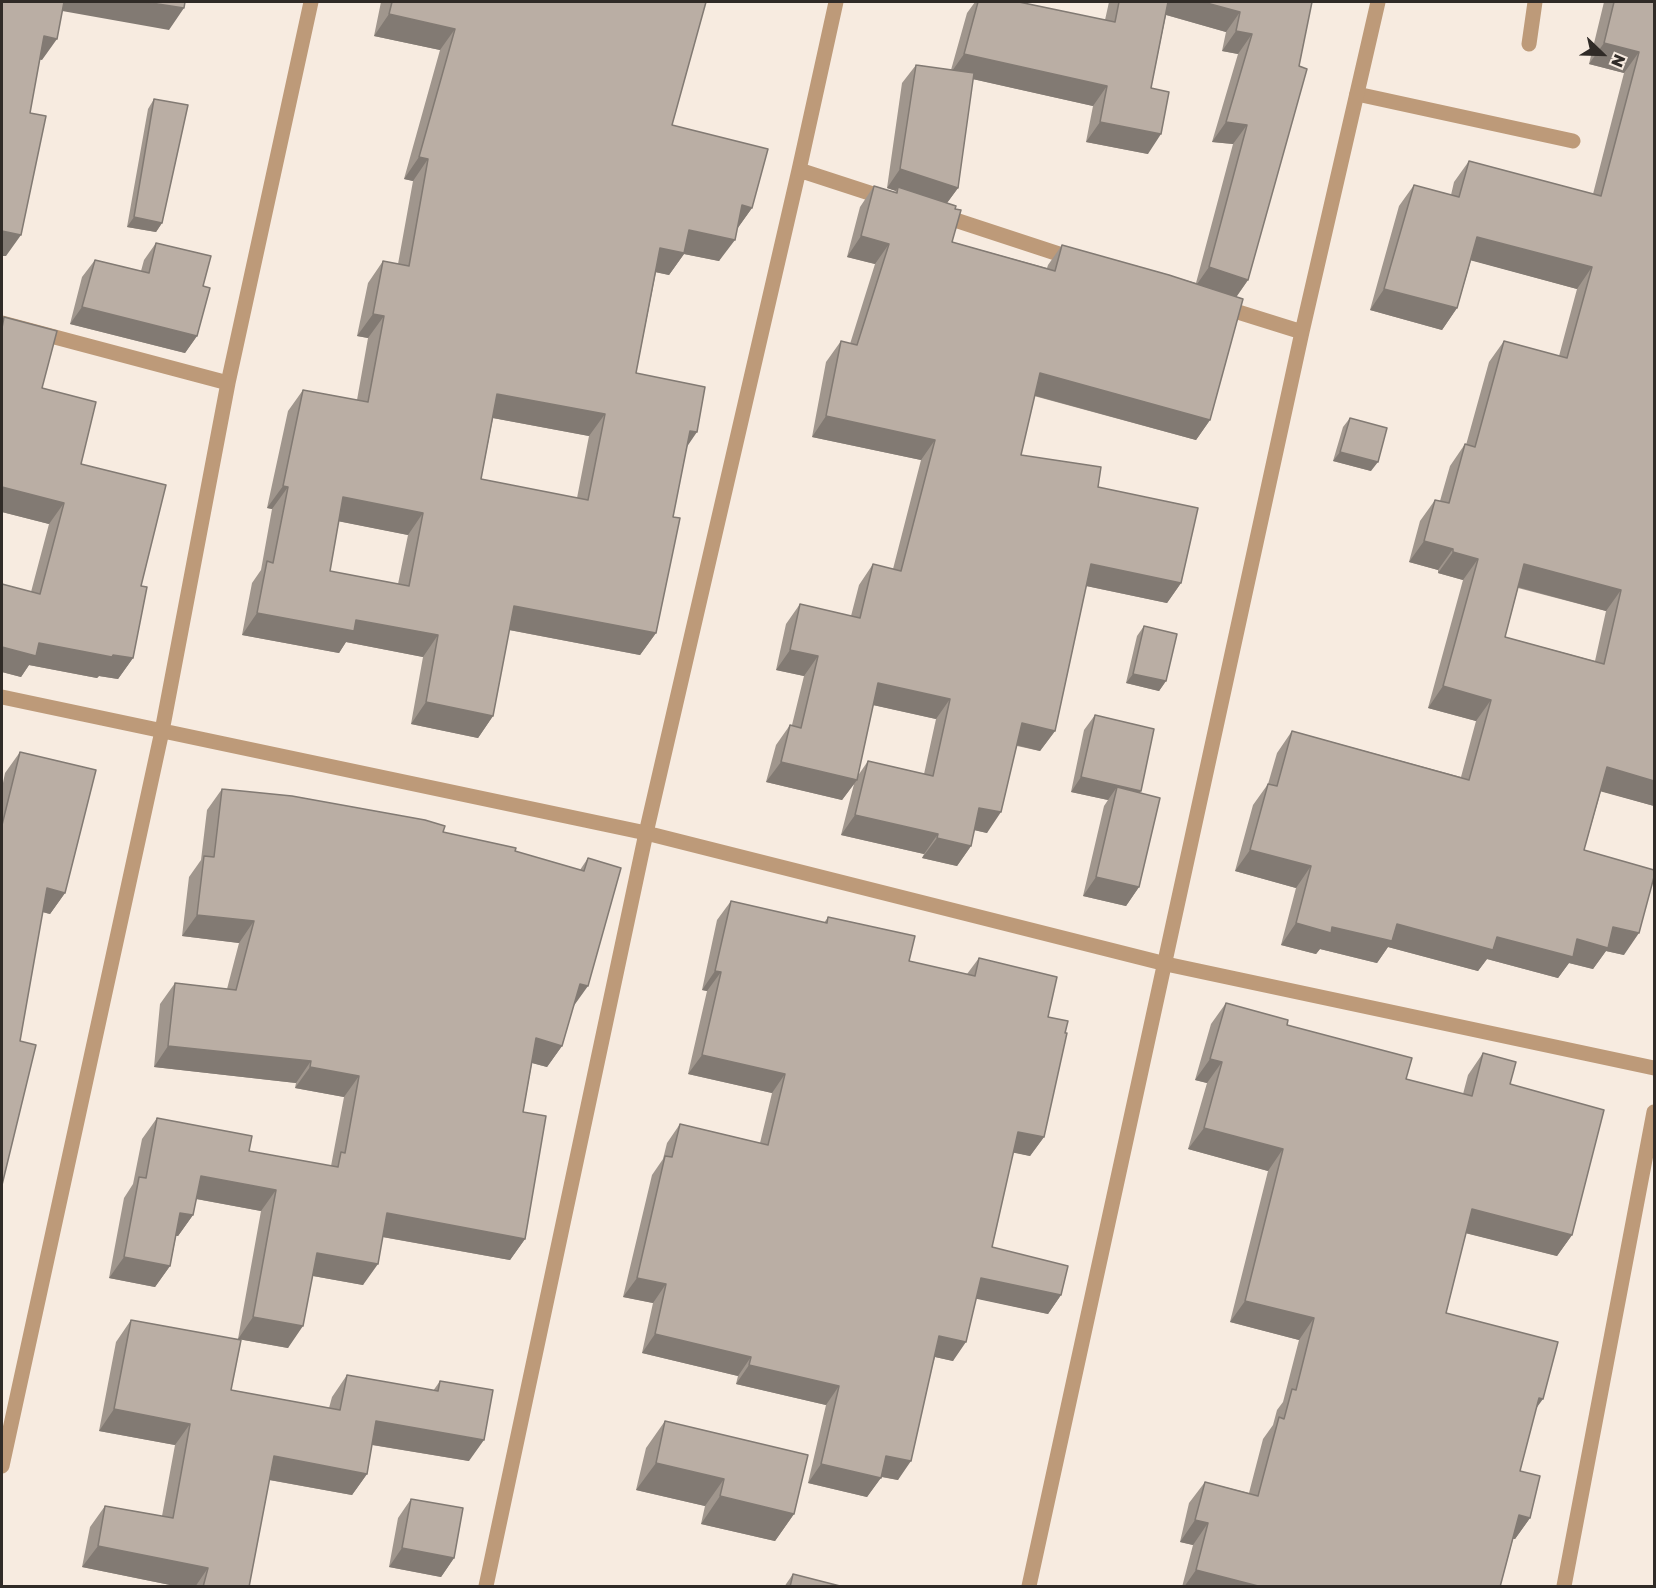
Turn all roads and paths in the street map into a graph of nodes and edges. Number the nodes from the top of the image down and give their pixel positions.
1 (311, 2) edge
2 (836, 2) edge
3 (1378, 2) edge
4 (1535, 2) edge
5 (1529, 44) dead end
6 (1357, 94) junction
7 (1573, 141) dead end
8 (800, 170) junction
9 (900, 202) edge
10 (922, 210) edge
11 (1090, 264) edge
12 (1213, 303) edge
13 (2, 323) edge
14 (1302, 332) junction
15 (228, 383) junction
16 (2, 697) edge
17 (162, 731) junction
18 (646, 833) junction
19 (1166, 964) junction
20 (1654, 1068) edge
21 (1654, 1112) edge
22 (2, 1466) edge
23 (486, 1587) edge
24 (1029, 1587) edge
25 (1564, 1587) edge

1 - 15 street
2 - 8 street
3 - 6 street
4 - 5 street
6 - 7 street
6 - 14 street
8 - 9 street
8 - 18 street
10 - 11 street
12 - 14 street
13 - 15 street
14 - 19 street
15 - 17 street
16 - 17 street
17 - 18 street
17 - 22 street
18 - 19 street
18 - 23 street
19 - 20 street
19 - 24 street
21 - 25 street

